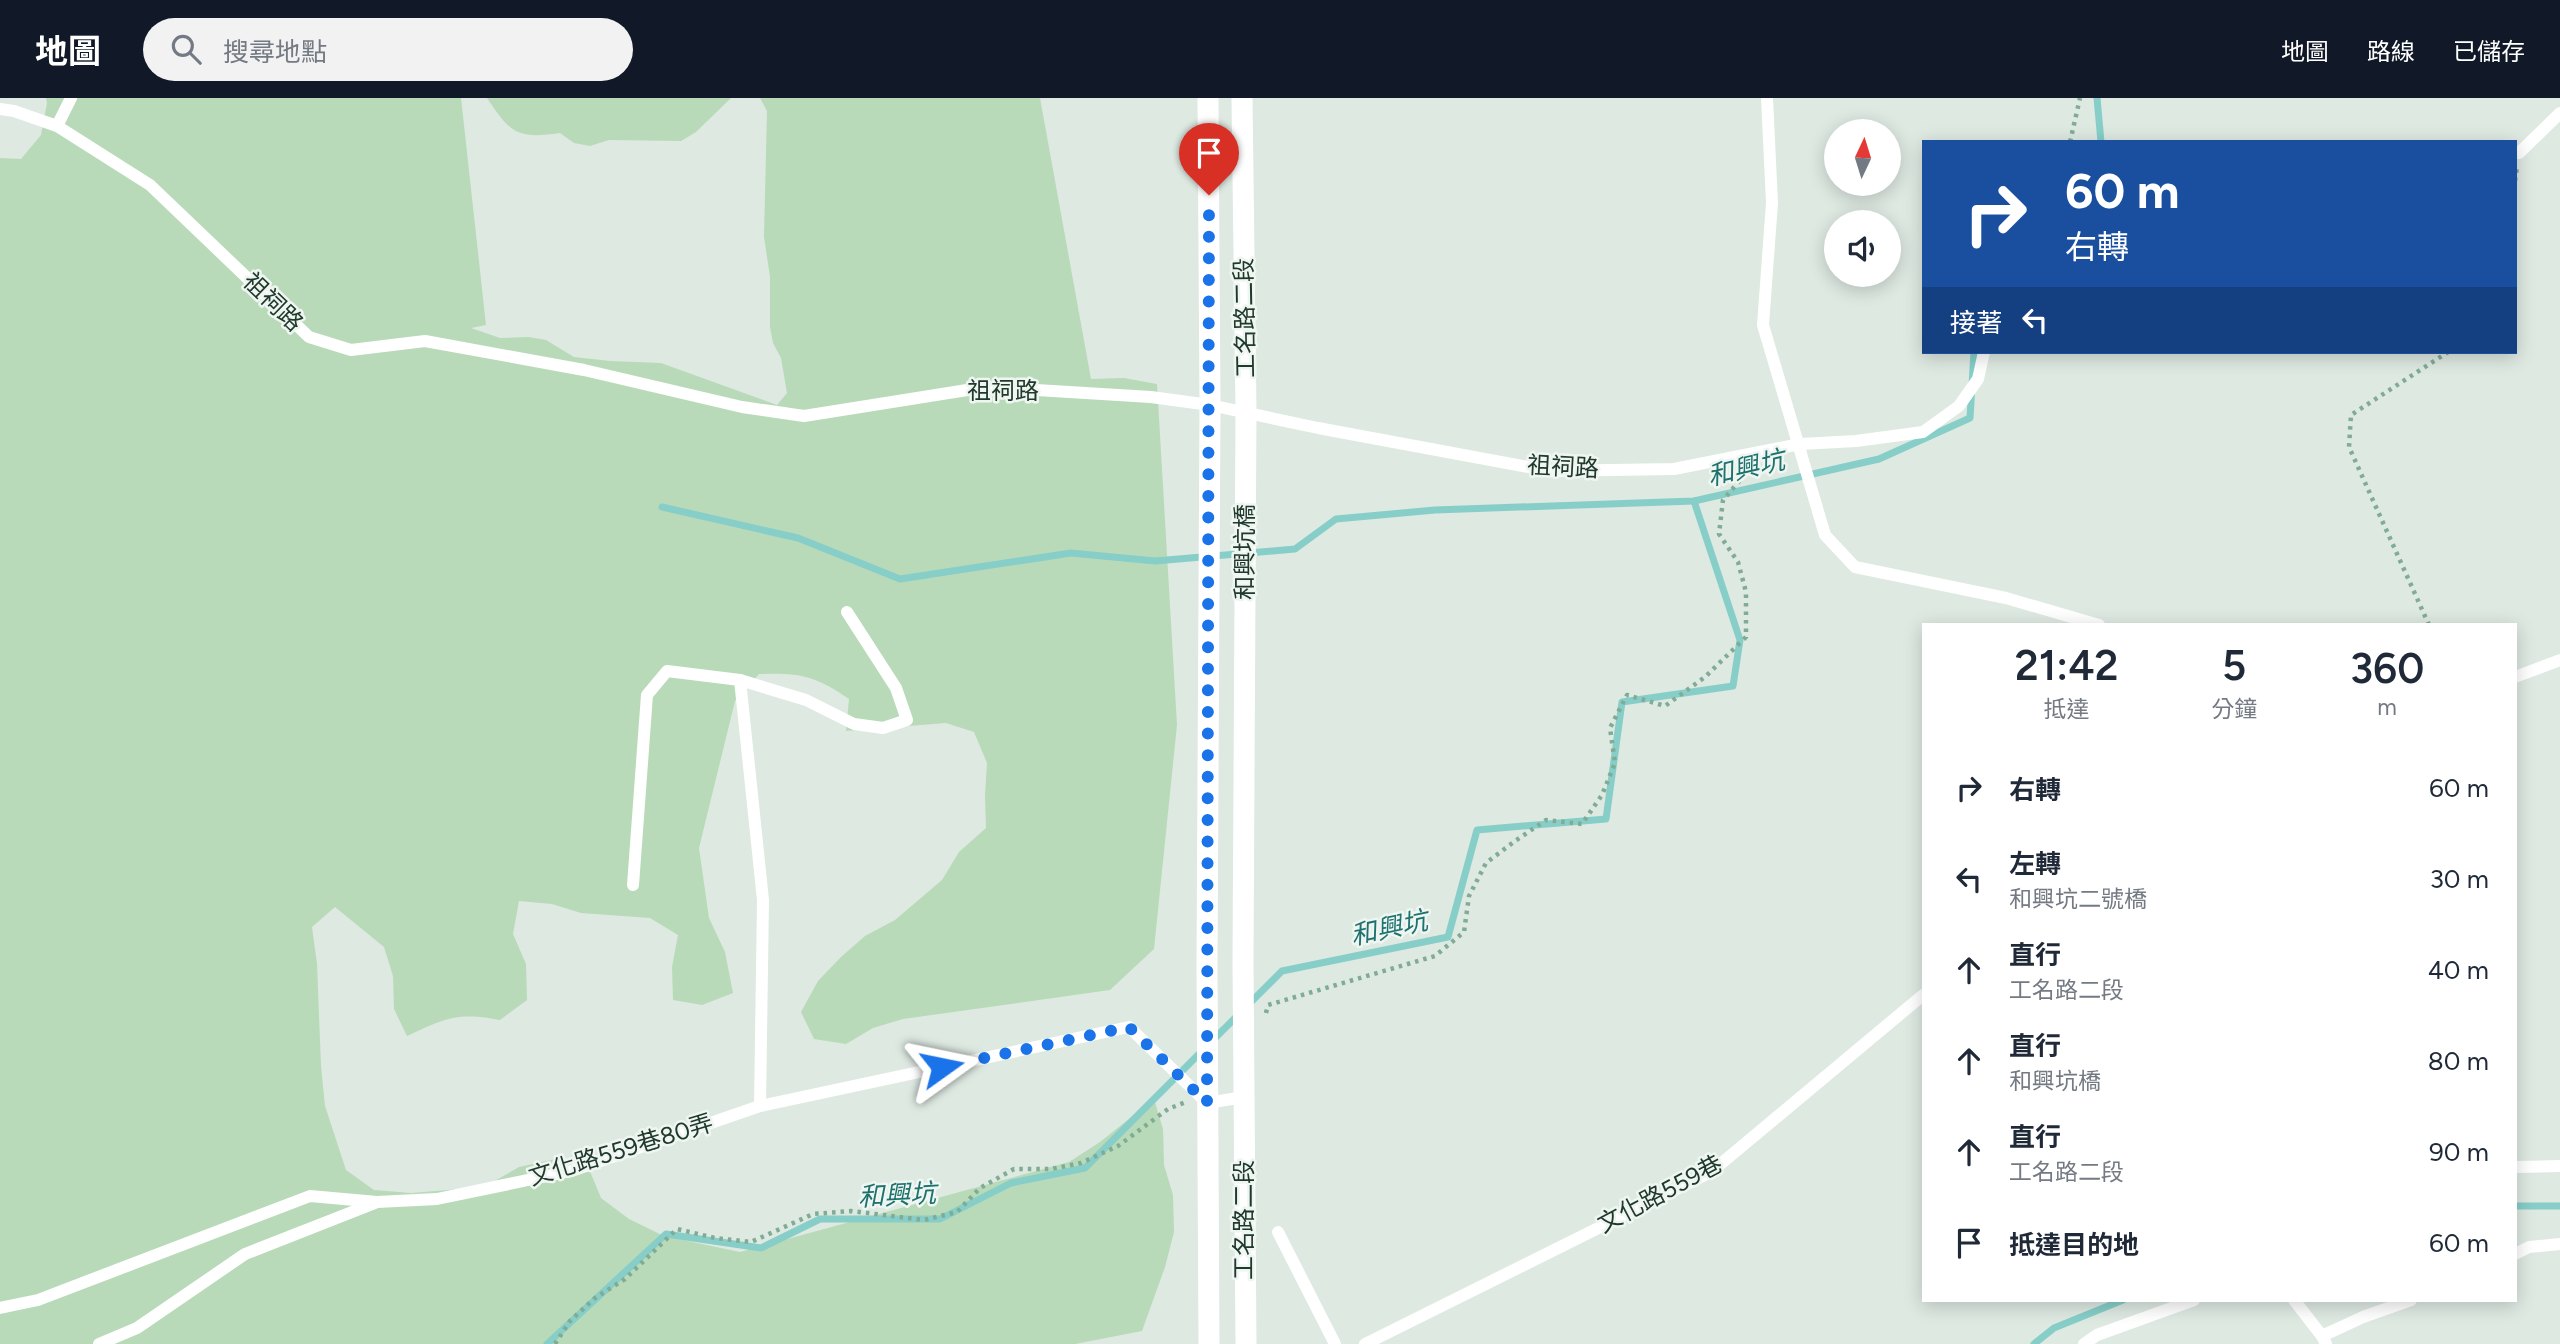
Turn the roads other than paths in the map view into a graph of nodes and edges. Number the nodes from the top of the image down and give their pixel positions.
1 (71, 98) edge
2 (1208, 98) edge
3 (1242, 98) edge
4 (1767, 98) edge
5 (0, 109) edge
6 (2560, 113) edge
7 (57, 126) junction
8 (2517, 152) edge
9 (1984, 354) edge
10 (1210, 405) junction
11 (1246, 411) junction
12 (1800, 444) junction
13 (847, 612) dead end
14 (2092, 623) edge
15 (2560, 660) edge
16 (2517, 676) edge
17 (740, 680) junction
18 (633, 885) dead end
19 (1243, 962) joint
20 (1206, 965) joint
21 (1922, 996) edge
22 (1244, 1097) junction
23 (1207, 1103) junction
24 (760, 1106) junction
25 (2560, 1166) edge
26 (2517, 1167) edge
27 (377, 1202) junction
28 (1278, 1232) dead end
29 (2560, 1244) edge
30 (2517, 1253) edge
31 (2188, 1302) edge
32 (2296, 1302) edge
33 (2405, 1302) edge
34 (0, 1308) edge
35 (2324, 1340) edge
36 (99, 1344) edge
37 (1209, 1344) edge
38 (1246, 1344) edge
39 (1335, 1344) edge
40 (1364, 1344) edge
41 (2084, 1344) edge

1 - 7 lane
2 - 10 main road, 工名路二段
3 - 11 main road, 工名路二段
4 - 12 lane
5 - 7 lane, 祖祠路
6 - 8 lane
7 - 10 lane, 祖祠路
9 - 12 lane, 祖祠路
10 - 11 lane, 祖祠路
10 - 20 main road, 和興坑橋
11 - 12 lane, 祖祠路
11 - 19 main road, 和興坑橋
12 - 14 lane
13 - 17 lane
15 - 16 lane
17 - 18 lane
17 - 24 lane
19 - 22 main road, 工名路二段
20 - 23 main road, 工名路二段
21 - 40 lane, 文化路559巷
22 - 23 lane
22 - 38 main road, 工名路二段
23 - 24 lane, 文化路559巷80弄
23 - 37 main road, 工名路二段
24 - 27 lane, 文化路559巷80弄
25 - 26 lane
27 - 34 lane, 文化路559巷80弄
27 - 36 lane
28 - 39 lane
29 - 30 lane
31 - 41 lane
32 - 35 lane
33 - 35 lane

